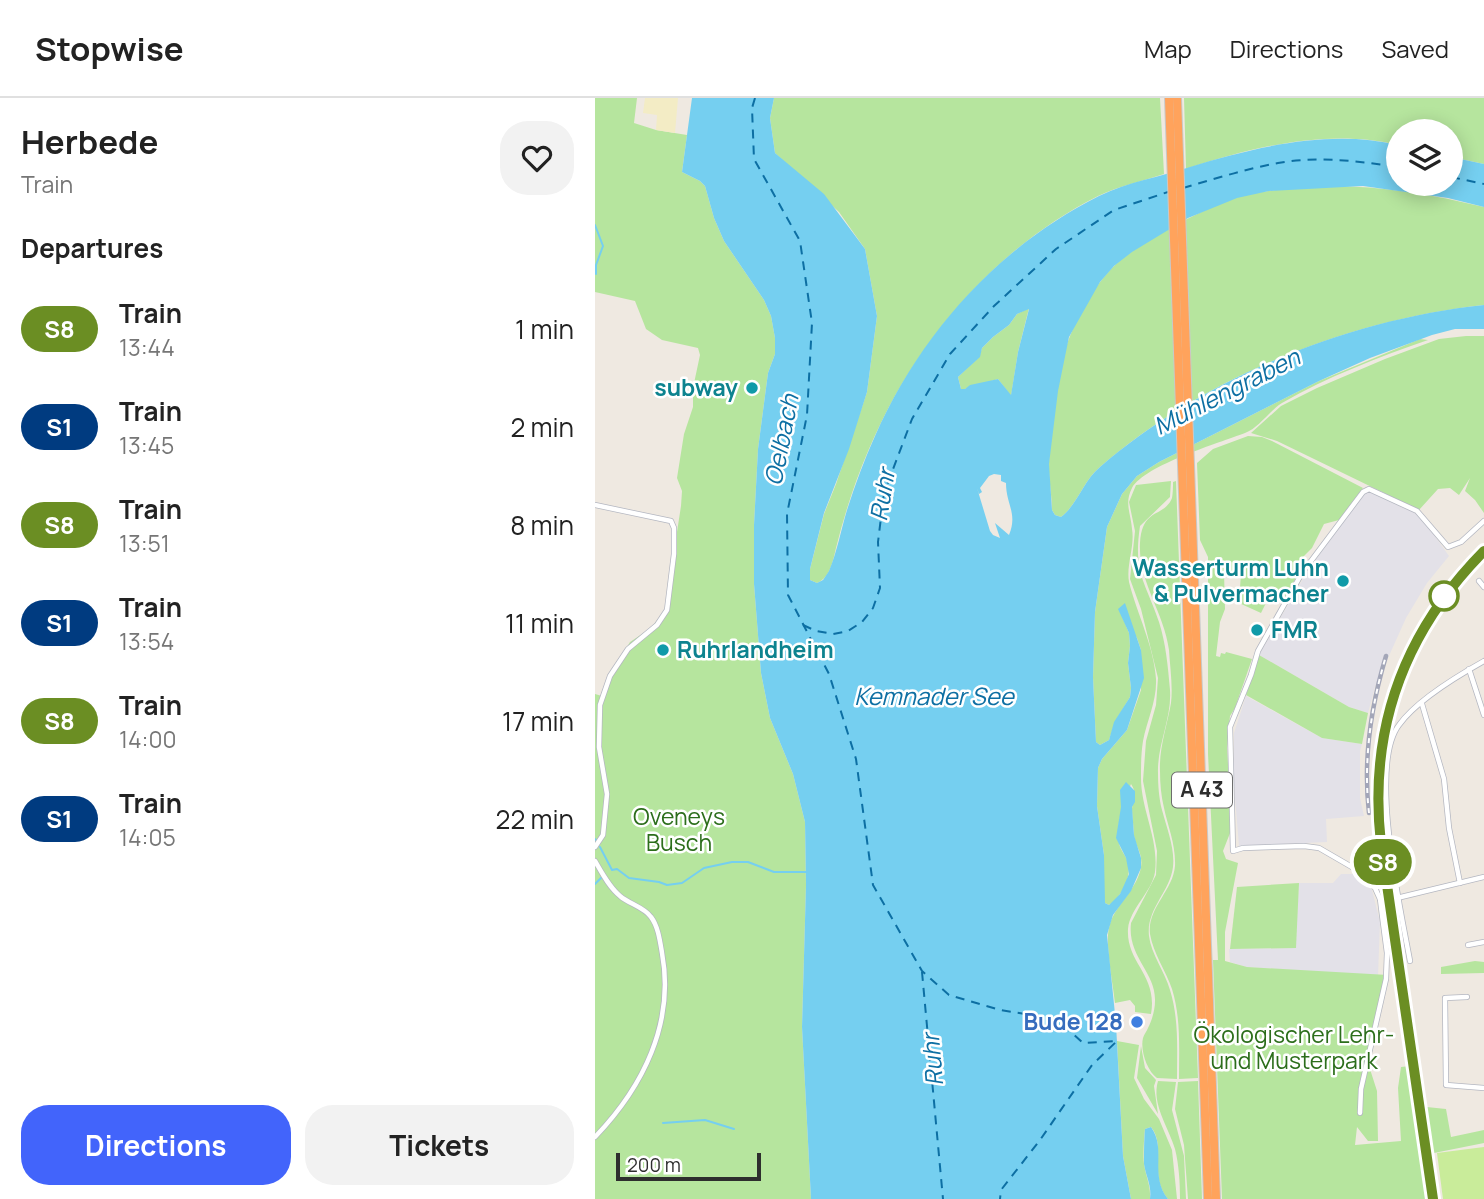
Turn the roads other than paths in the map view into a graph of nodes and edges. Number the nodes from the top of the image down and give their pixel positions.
1 (1169, 98) edge
2 (1177, 98) edge
3 (1174, 133) junction
4 (595, 505) edge
5 (1187, 507) junction
6 (1484, 521) edge
7 (1479, 581) dead end
8 (1484, 587) edge
9 (1484, 661) edge
10 (1469, 669) junction
11 (1422, 704) junction
12 (1484, 715) edge
13 (595, 847) edge
14 (595, 861) edge
15 (1484, 877) edge
16 (1460, 883) junction
17 (1397, 898) junction
18 (1380, 899) junction
19 (1484, 942) edge
20 (1468, 946) dead end
21 (1410, 961) dead end
22 (1467, 997) dead end
23 (1484, 1088) edge
24 (1360, 1113) dead end
25 (595, 1137) edge
26 (1208, 1199) edge
27 (1216, 1199) edge

1 - 3 highway, A 43
2 - 3 highway, A 43
3 - 5 highway, A 43
4 - 13 street
5 - 26 highway, A 43
5 - 27 highway, A 43
6 - 18 street
7 - 8 street
9 - 10 street
10 - 11 street
10 - 12 street
11 - 16 street
11 - 17 street
14 - 25 street
15 - 16 street
16 - 17 street
17 - 18 street
17 - 21 street
18 - 24 street
19 - 20 street
22 - 23 street

